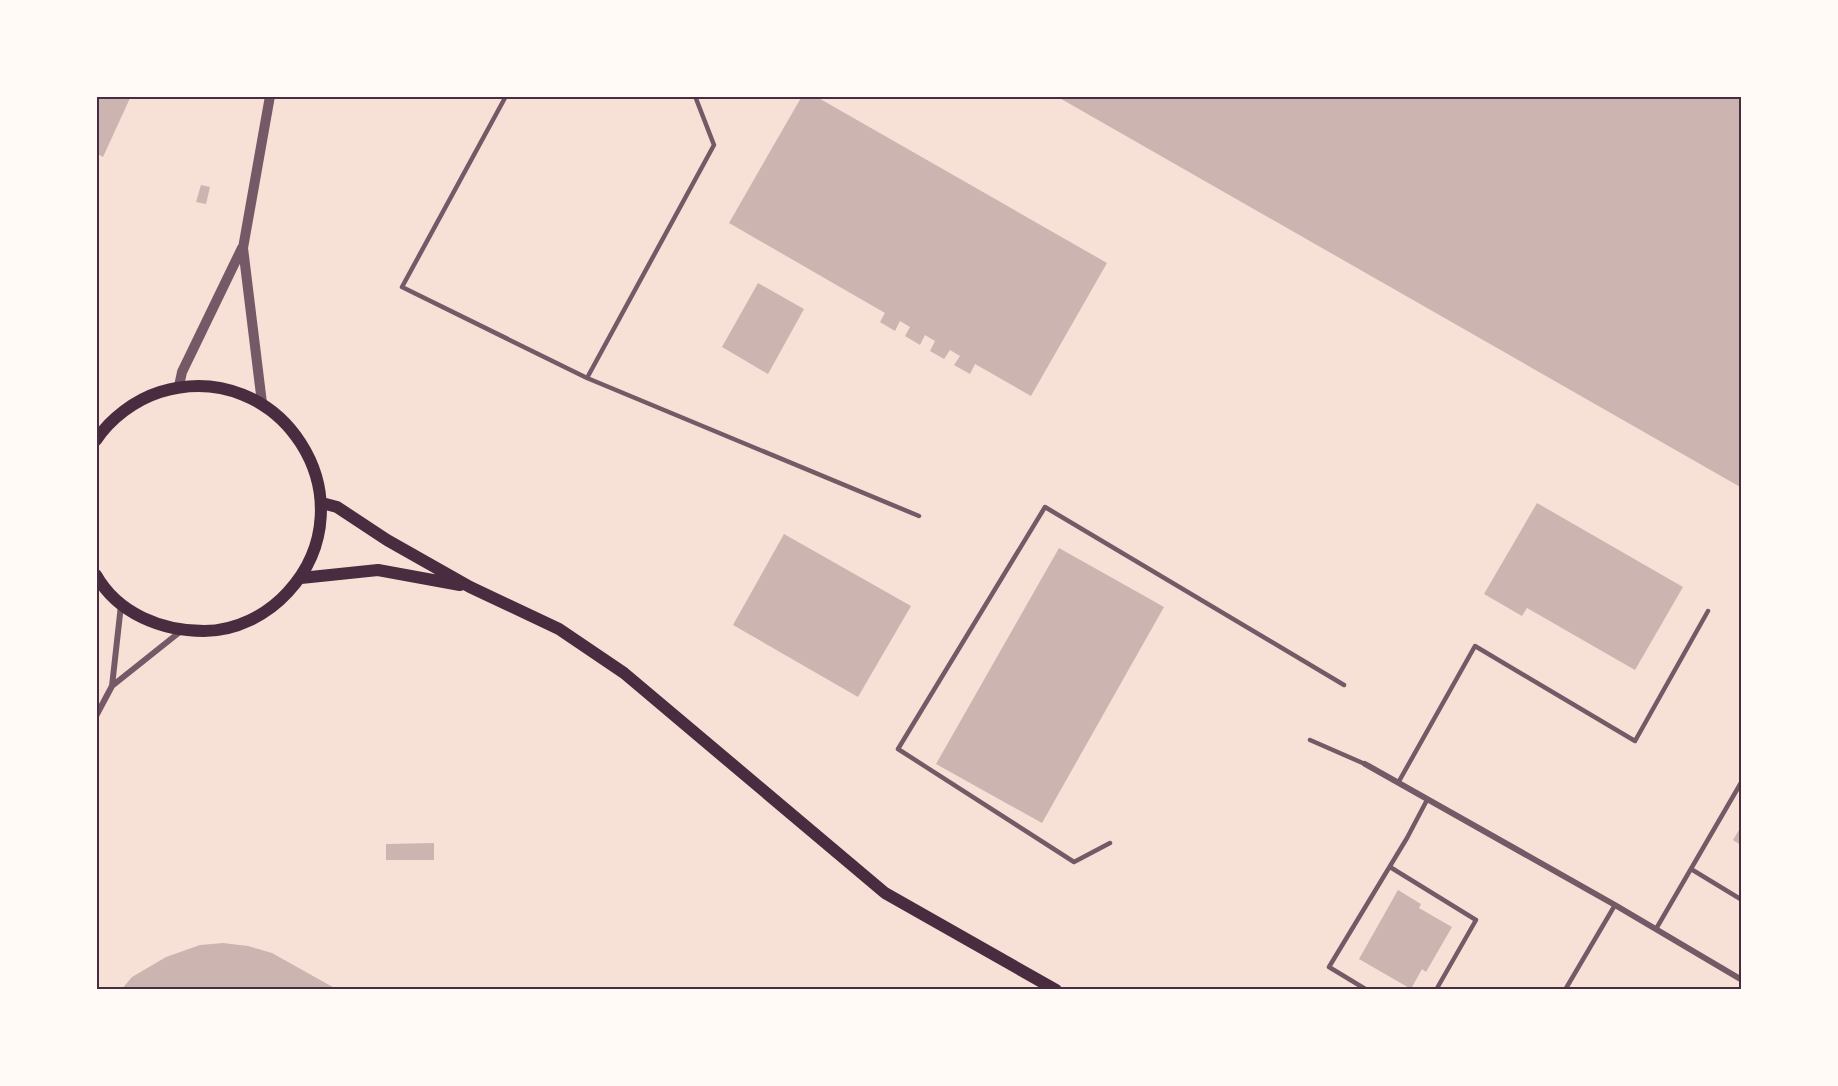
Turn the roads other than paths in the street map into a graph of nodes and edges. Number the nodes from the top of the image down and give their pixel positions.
1 (270, 96) edge
2 (506, 96) edge
3 (695, 96) edge
4 (243, 248) junction
5 (587, 378) junction
6 (178, 386) junction
7 (262, 403) junction
8 (96, 439) edge
9 (322, 503) junction
10 (919, 516) dead end
11 (96, 575) edge
12 (301, 578) junction
13 (470, 587) junction
14 (121, 605) junction
15 (1708, 611) dead end
16 (181, 631) junction
17 (1344, 685) dead end
18 (112, 686) junction
19 (96, 717) edge
20 (1310, 740) dead end
21 (1365, 765) joint
22 (1742, 781) edge
23 (1398, 783) junction
24 (1428, 800) junction
25 (1110, 843) dead end
26 (1390, 867) junction
27 (1691, 869) junction
28 (1742, 900) edge
29 (1615, 905) junction
30 (1656, 929) junction
31 (1742, 980) edge
32 (1056, 990) edge
33 (1367, 990) edge
34 (1436, 990) edge
35 (1566, 990) edge

1 - 4 street
2 - 5 lane
3 - 5 lane
4 - 6 street
4 - 7 street
5 - 10 lane
6 - 7 main road
6 - 8 main road
7 - 9 main road
9 - 12 main road
9 - 13 main road
11 - 14 main road
12 - 13 main road
12 - 16 main road
13 - 32 main road
14 - 16 main road
14 - 18 street
15 - 23 lane
16 - 18 street
17 - 25 lane
18 - 19 street
20 - 21 lane
21 - 23 street
22 - 27 lane
23 - 24 street
24 - 26 lane
24 - 29 street
26 - 33 lane
26 - 34 lane
27 - 28 lane
27 - 30 lane
29 - 30 street
29 - 35 lane
30 - 31 street

